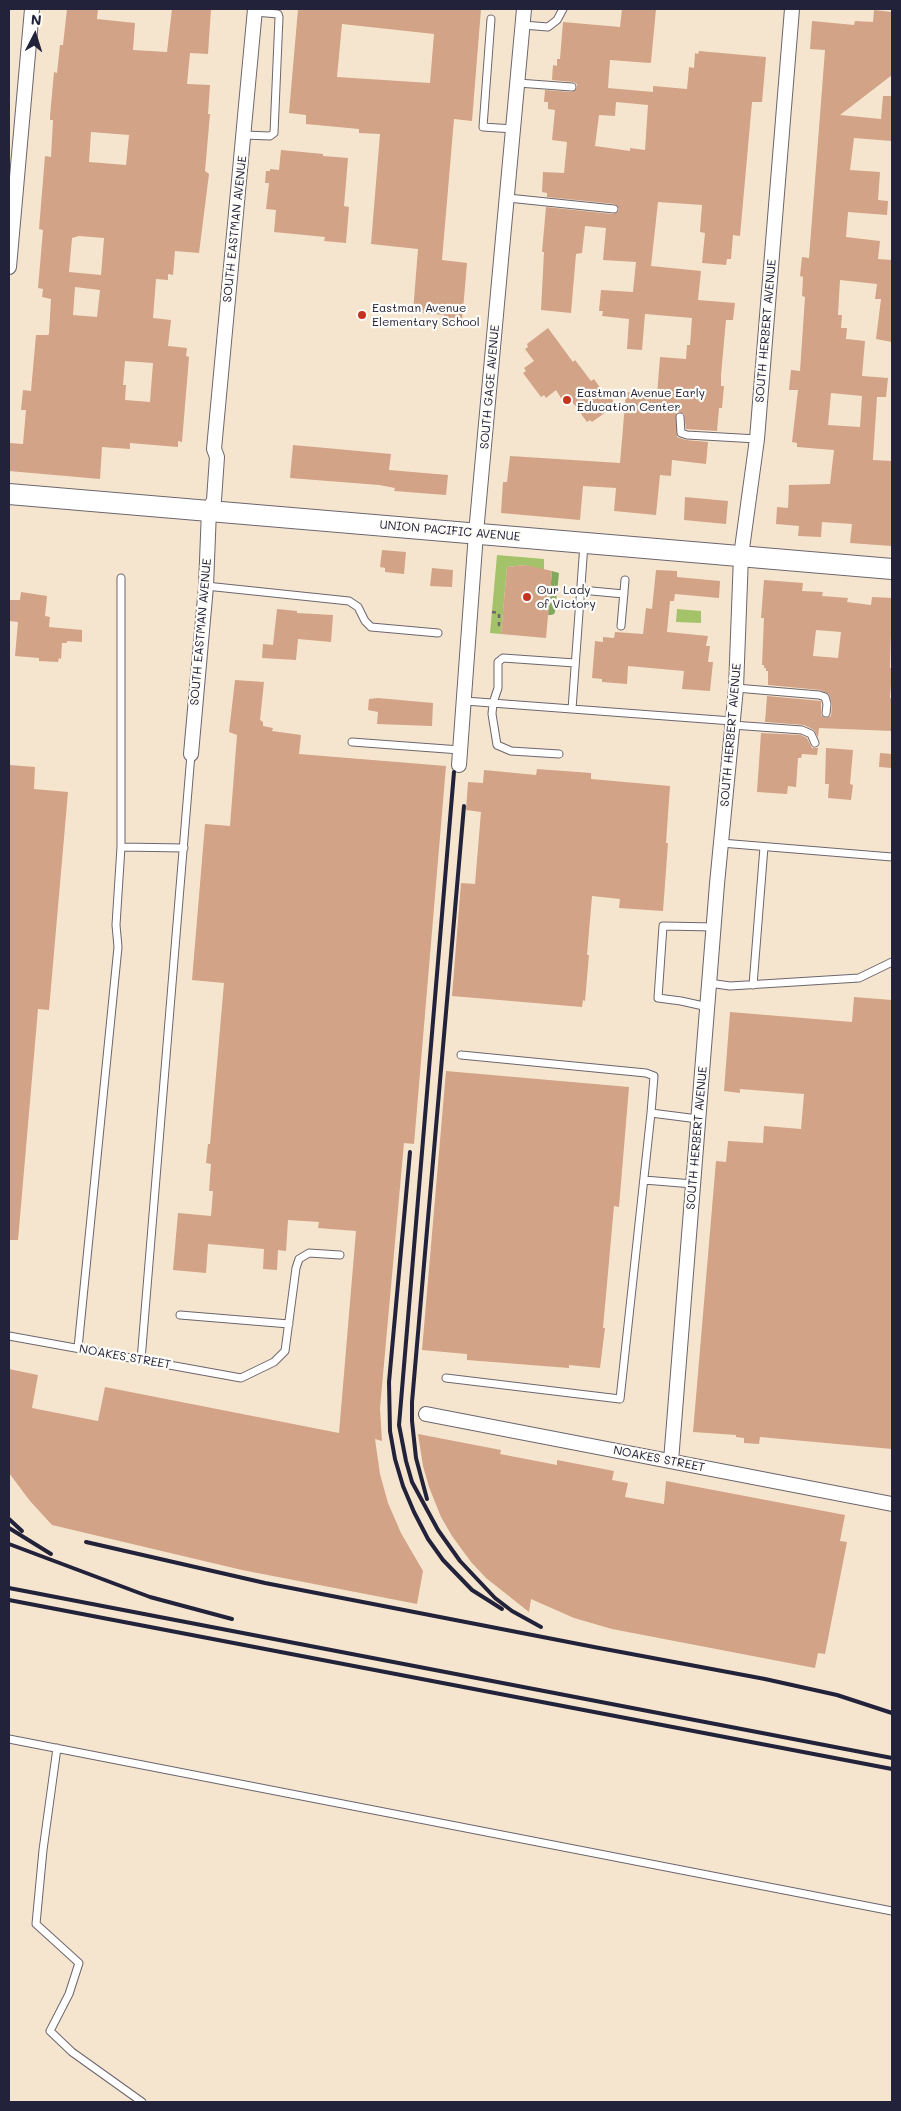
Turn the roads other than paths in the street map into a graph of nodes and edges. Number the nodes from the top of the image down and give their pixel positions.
1 (32, 9) edge
2 (524, 9) edge
3 (563, 9) edge
4 (792, 9) edge
5 (255, 10) edge
6 (491, 19) dead end
7 (523, 25) junction
8 (518, 83) junction
9 (572, 87) dead end
10 (514, 129) junction
11 (244, 135) junction
12 (508, 198) junction
13 (614, 209) dead end
14 (9, 267) edge
15 (680, 417) dead end
16 (757, 439) junction
17 (9, 494) edge
18 (209, 510) junction
19 (476, 534) junction
20 (584, 543) junction
21 (742, 556) junction
22 (892, 569) edge
23 (121, 578) dead end
24 (625, 580) dead end
25 (206, 586) junction
26 (581, 590) junction
27 (624, 594) junction
28 (621, 626) dead end
29 (438, 633) dead end
30 (576, 663) junction
31 (736, 688) junction
32 (465, 701) junction
33 (493, 703) junction
34 (572, 709) junction
35 (826, 713) dead end
36 (732, 723) junction
37 (352, 742) dead end
38 (815, 743) dead end
39 (461, 750) junction
40 (191, 754) joint
41 (559, 754) dead end
42 (460, 765) dead end
43 (721, 843) junction
44 (121, 847) junction
45 (764, 847) junction
46 (184, 848) junction
47 (892, 857) edge
48 (714, 927) junction
49 (892, 962) edge
50 (710, 983) junction
51 (753, 985) junction
52 (708, 1007) junction
53 (461, 1055) dead end
54 (651, 1113) junction
55 (698, 1119) junction
56 (644, 1180) junction
57 (693, 1184) junction
58 (340, 1255) dead end
59 (180, 1315) dead end
60 (289, 1324) junction
61 (9, 1336) edge
62 (78, 1348) junction
63 (142, 1360) junction
64 (446, 1378) dead end
65 (426, 1414) dead end
66 (671, 1461) junction
67 (892, 1504) edge
68 (9, 1739) edge
69 (57, 1748) junction
70 (892, 1911) edge
71 (142, 2102) edge

1 - 14 street
2 - 7 street, SOUTH GAGE AVENUE
3 - 7 lane
4 - 16 street, SOUTH HERBERT AVENUE
5 - 11 street, SOUTH EASTMAN AVENUE
5 - 11 lane
6 - 10 lane
7 - 8 street, SOUTH GAGE AVENUE
8 - 9 lane
8 - 10 street, SOUTH GAGE AVENUE
10 - 12 street, SOUTH GAGE AVENUE
11 - 18 street, SOUTH EASTMAN AVENUE
12 - 13 lane
12 - 19 street, SOUTH GAGE AVENUE
15 - 16 lane
16 - 21 street, SOUTH HERBERT AVENUE
17 - 18 street, UNION PACIFIC AVENUE
18 - 19 street, UNION PACIFIC AVENUE
18 - 25 street, SOUTH EASTMAN AVENUE
19 - 20 street, UNION PACIFIC AVENUE
19 - 32 street, SOUTH GAGE AVENUE
20 - 21 street, UNION PACIFIC AVENUE
20 - 26 lane
21 - 22 street, UNION PACIFIC AVENUE
21 - 31 street, SOUTH HERBERT AVENUE
23 - 44 lane
24 - 27 lane
25 - 29 lane
25 - 40 street, SOUTH EASTMAN AVENUE
26 - 27 lane
26 - 30 lane
27 - 28 lane
30 - 33 lane
30 - 34 lane
31 - 35 lane
31 - 36 street, SOUTH HERBERT AVENUE
32 - 33 lane
32 - 39 street, SOUTH GAGE AVENUE
33 - 34 lane
33 - 41 lane
34 - 36 lane
36 - 38 lane
36 - 43 street, SOUTH HERBERT AVENUE
37 - 39 lane
39 - 42 street, SOUTH GAGE AVENUE
40 - 46 lane
43 - 45 lane
43 - 48 street, SOUTH HERBERT AVENUE
44 - 46 lane
44 - 62 lane
45 - 47 lane
45 - 51 lane
46 - 63 lane
48 - 50 street, SOUTH HERBERT AVENUE
48 - 52 lane
49 - 51 lane
50 - 51 lane
50 - 52 street, SOUTH HERBERT AVENUE
52 - 55 street, SOUTH HERBERT AVENUE
53 - 54 lane
54 - 55 lane
54 - 56 lane
55 - 57 street, SOUTH HERBERT AVENUE
56 - 57 lane
56 - 64 lane
57 - 66 street, SOUTH HERBERT AVENUE
58 - 60 lane
59 - 60 lane
60 - 63 lane, NOAKES STREET
61 - 62 lane, NOAKES STREET
62 - 63 lane, NOAKES STREET
65 - 66 street, NOAKES STREET
66 - 67 street, NOAKES STREET
68 - 69 lane
69 - 70 lane
69 - 71 lane

